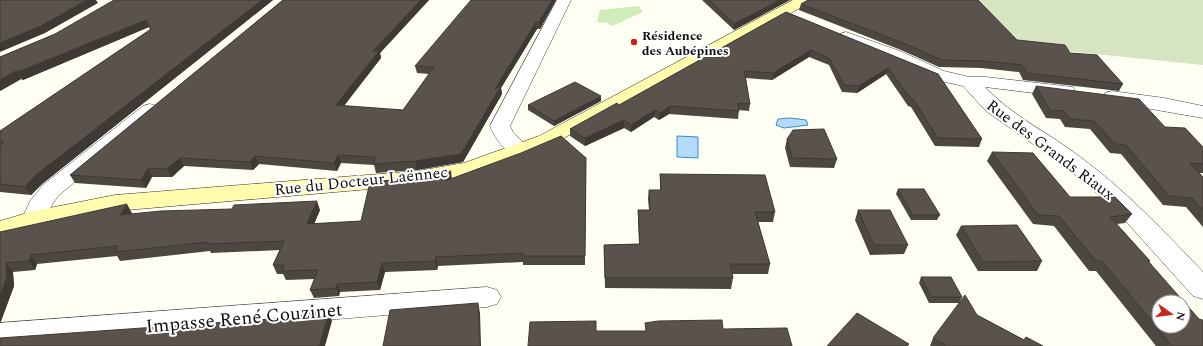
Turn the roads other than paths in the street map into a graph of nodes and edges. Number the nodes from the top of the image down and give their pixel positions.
1 (564, 0) edge
2 (797, 10) edge
3 (832, 31) edge
4 (969, 82) junction
5 (166, 97) edge
6 (1203, 112) edge
7 (519, 150) junction
8 (34, 219) junction
9 (0, 229) edge
10 (1203, 289) edge
11 (487, 297) dead end
12 (0, 336) edge

1 - 7 street
2 - 7 street, Rue du Docteur Laënnec
3 - 4 street
4 - 6 street
4 - 10 street, Rue des Grands Riaux
5 - 8 street
7 - 8 street, Rue du Docteur Laënnec
8 - 9 street, Rue du Docteur Laënnec
11 - 12 street, Impasse René Couzinet

